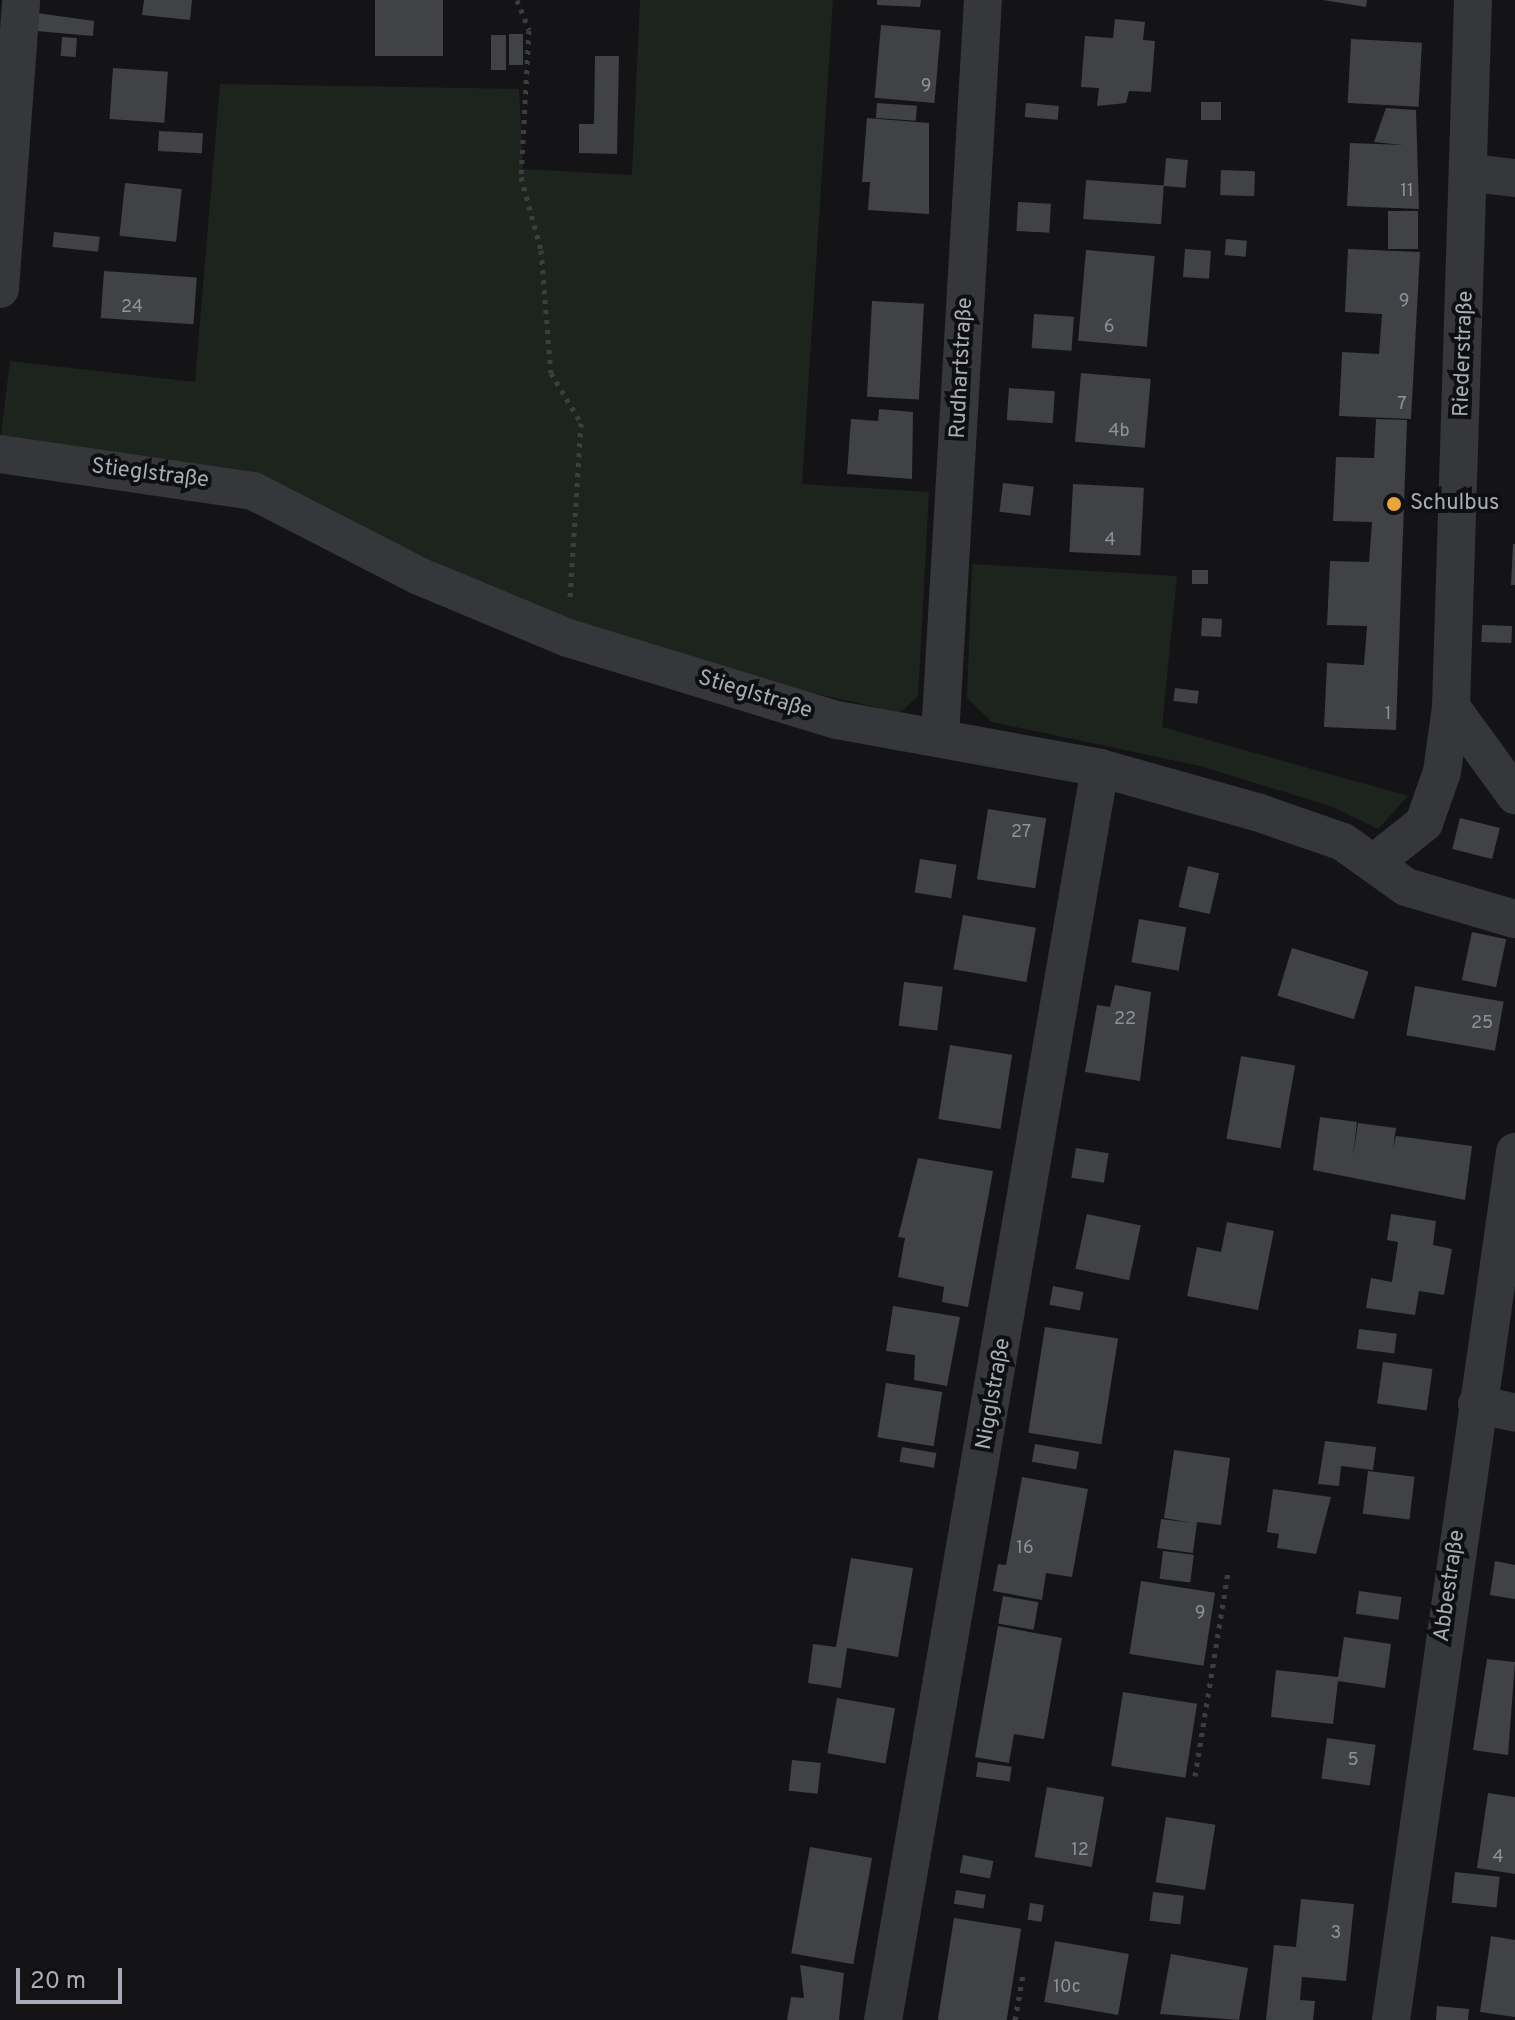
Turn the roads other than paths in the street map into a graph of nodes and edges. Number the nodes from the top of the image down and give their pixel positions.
1 (21, 0) edge
2 (983, 0) edge
3 (1473, 0) edge
4 (1471, 173) junction
5 (1515, 178) edge
6 (0, 289) edge
7 (0, 454) edge
8 (1451, 707) junction
9 (940, 736) junction
10 (1100, 768) junction
11 (1515, 795) edge
12 (1375, 862) junction
13 (1515, 919) edge
14 (1515, 1152) edge
15 (1477, 1404) junction
16 (1515, 1413) edge
17 (883, 2020) edge
18 (1391, 2020) edge

1 - 6 street
2 - 9 street, Rudhartstraße
3 - 4 street, Riederstraße
4 - 5 street
4 - 8 street, Riederstraße
7 - 9 street, Stieglstraße
8 - 11 street
8 - 12 street, Riederstraße
9 - 10 street, Stieglstraße
10 - 12 street, Stieglstraße
10 - 17 street, Nigglstraße
12 - 13 street, Stieglstraße
14 - 15 street, Abbestraße
15 - 16 street
15 - 18 street, Abbestraße

